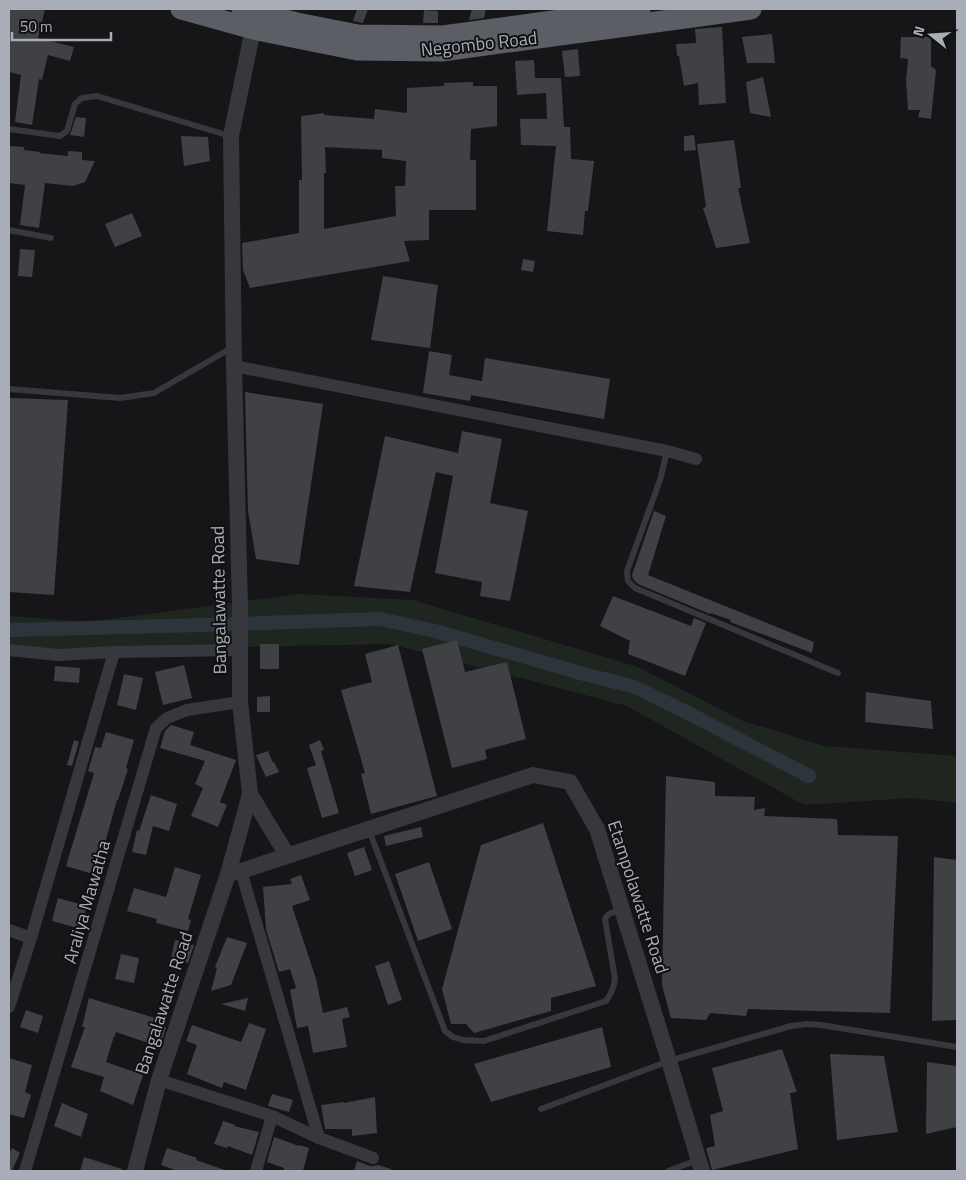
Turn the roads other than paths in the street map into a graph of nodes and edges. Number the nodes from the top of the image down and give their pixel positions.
1 (181, 9) edge
2 (640, 9) edge
3 (751, 9) edge
4 (251, 17) edge
5 (9, 129) edge
6 (231, 136) junction
7 (9, 230) edge
8 (51, 238) dead end
9 (234, 347) junction
10 (234, 366) junction
11 (9, 389) edge
12 (668, 451) junction
13 (696, 458) dead end
14 (9, 650) edge
15 (240, 650) junction
16 (114, 652) junction
17 (838, 673) dead end
18 (240, 702) junction
19 (250, 794) junction
20 (368, 829) junction
21 (287, 855) junction
22 (234, 873) junction
23 (622, 911) junction
24 (9, 930) edge
25 (31, 938) junction
26 (9, 1007) edge
27 (957, 1047) edge
28 (669, 1062) junction
29 (160, 1080) junction
30 (542, 1109) dead end
31 (272, 1116) junction
32 (318, 1138) junction
33 (373, 1158) dead end
34 (700, 1166) edge
35 (25, 1171) edge
36 (135, 1171) edge
37 (256, 1171) edge
38 (668, 1171) edge

1 - 4 highway, Negombo Road
2 - 4 highway, Negombo Road
3 - 4 highway, Negombo Road
4 - 6 street, Bangalawatte Road
5 - 6 lane
6 - 9 street, Bangalawatte Road
7 - 8 lane
9 - 10 street, Bangalawatte Road
9 - 11 lane
10 - 12 street
10 - 15 street, Bangalawatte Road
12 - 13 street
12 - 17 lane
14 - 16 street
15 - 16 street
15 - 18 street, Bangalawatte Road
16 - 25 street
18 - 19 street, Bangalawatte Road
18 - 35 street, Araliya Mawatha
19 - 21 street
19 - 22 street, Bangalawatte Road
20 - 21 street, Etampolawatte Road
20 - 23 street, Etampolawatte Road
20 - 23 lane
21 - 22 street, Etampolawatte Road
22 - 29 street, Bangalawatte Road
22 - 32 street
23 - 28 street, Etampolawatte Road
24 - 25 street
25 - 26 street
27 - 28 lane
28 - 30 lane
28 - 34 street, Etampolawatte Road
29 - 31 street
29 - 36 street, Bangalawatte Road
31 - 32 street
31 - 37 street
32 - 33 street
34 - 38 lane

